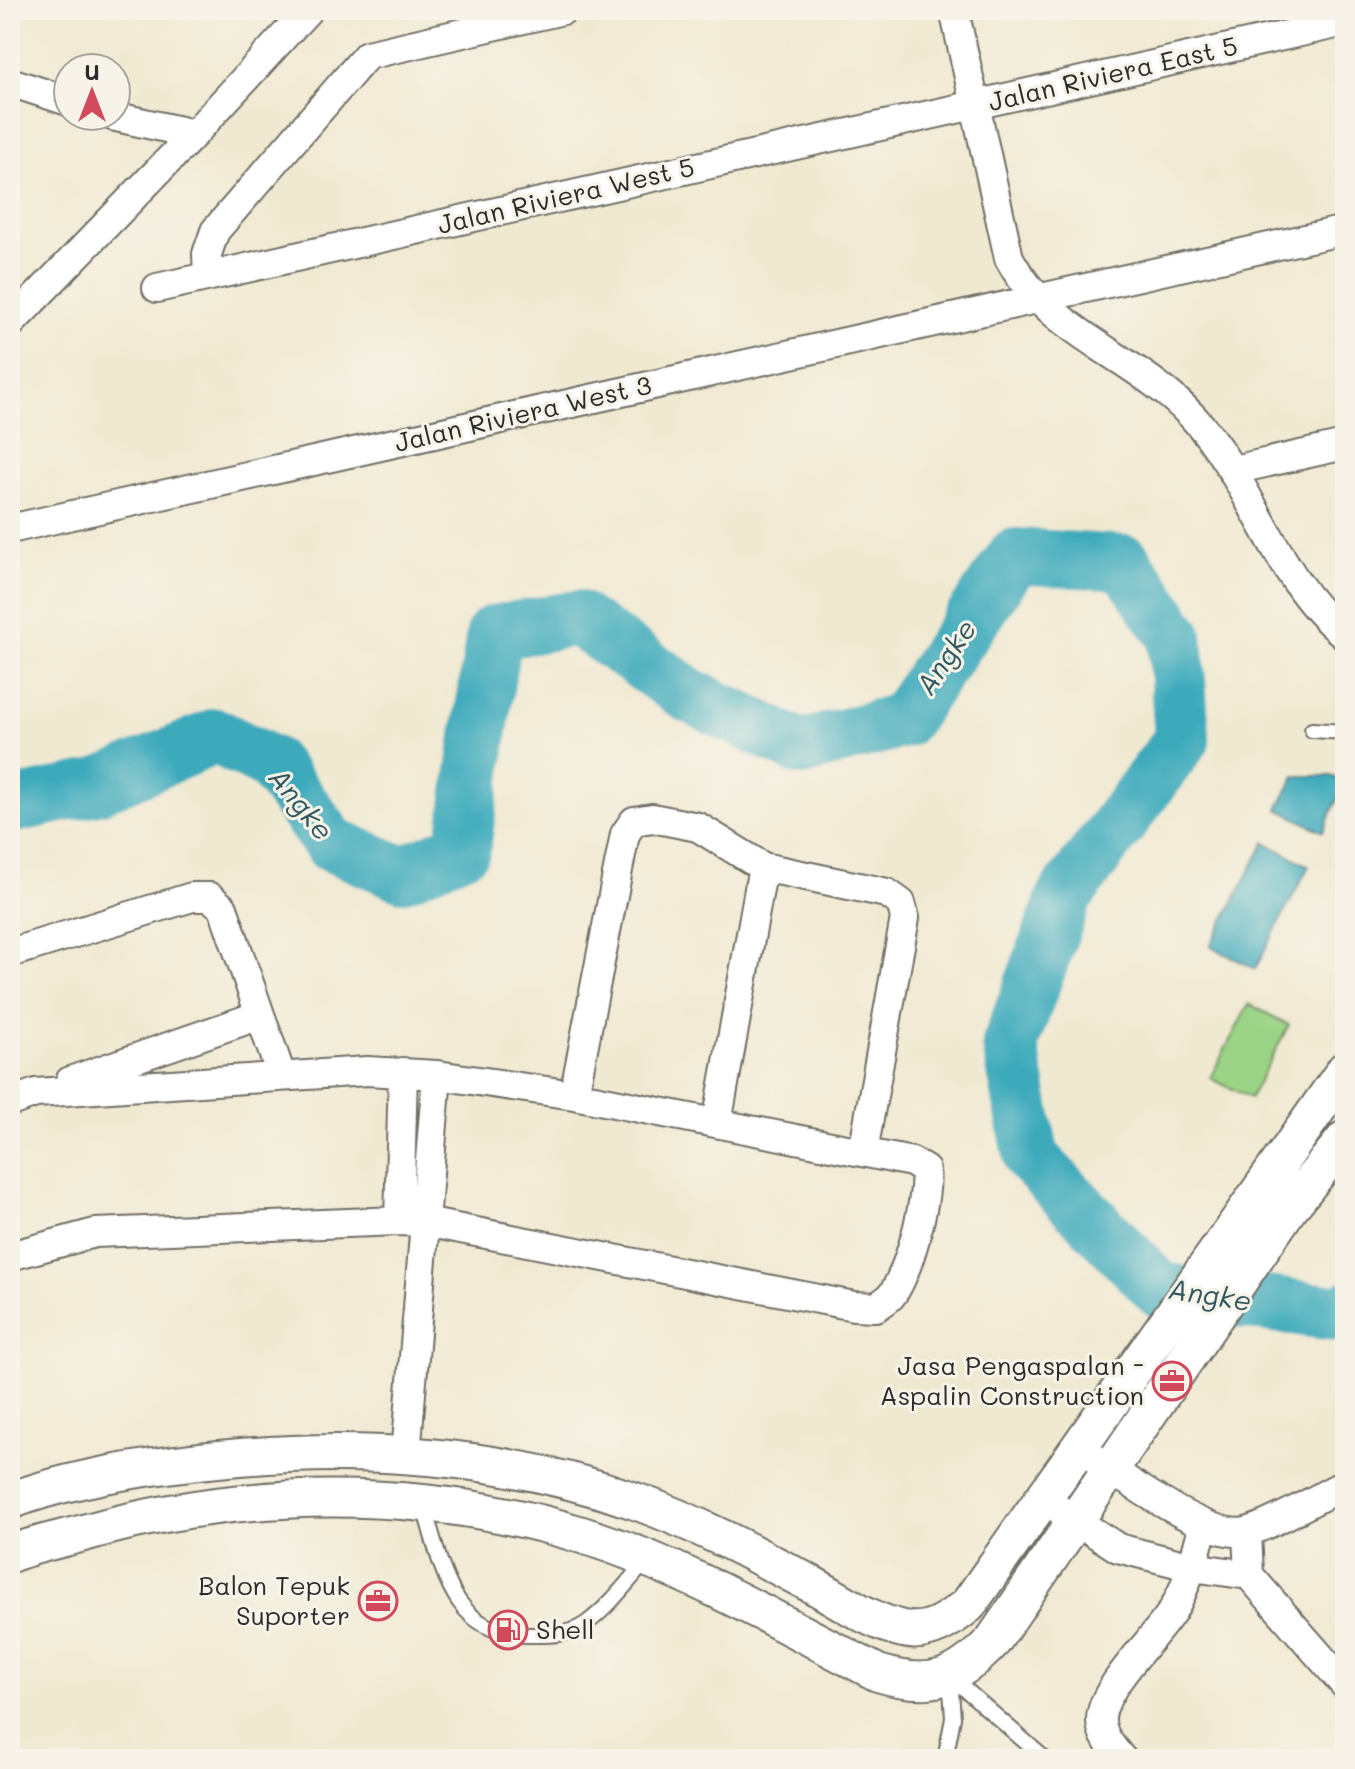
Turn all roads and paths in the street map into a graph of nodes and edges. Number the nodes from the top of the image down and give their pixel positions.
1 (308, 10) edge
2 (563, 10) edge
3 (954, 10) edge
4 (1345, 22) edge
5 (10, 82) edge
6 (52, 96) edge
7 (975, 105) junction
8 (132, 120) edge
9 (194, 134) junction
10 (1345, 230) edge
11 (208, 276) junction
12 (157, 288) dead end
13 (1037, 299) junction
14 (10, 324) edge
15 (1345, 445) edge
16 (1233, 470) junction
17 (10, 529) edge
18 (1345, 635) edge
19 (1312, 730) dead end
20 (1345, 732) edge
21 (763, 867) junction
22 (10, 953) edge
23 (260, 1015) junction
24 (1345, 1070) edge
25 (403, 1072) junction
26 (281, 1075) junction
27 (437, 1075) junction
28 (574, 1095) junction
29 (23, 1098) edge
30 (717, 1123) junction
31 (1291, 1142) junction
32 (863, 1152) junction
33 (1334, 1152) edge
34 (412, 1222) junction
35 (10, 1256) edge
36 (1080, 1448) junction
37 (406, 1455) junction
38 (1110, 1469) junction
39 (1345, 1484) edge
40 (1043, 1499) junction
41 (10, 1501) edge
42 (422, 1503) junction
43 (1075, 1521) junction
44 (1204, 1524) junction
45 (1247, 1532) junction
46 (10, 1554) edge
47 (648, 1560) junction
48 (1192, 1567) junction
49 (1249, 1575) junction
50 (925, 1630) junction
51 (950, 1676) junction
52 (1345, 1685) edge
53 (947, 1758) edge
54 (1045, 1759) edge
55 (1122, 1759) edge

1 - 9 street
2 - 11 street
3 - 7 street
4 - 7 street, Jalan Riviera East 5
5 - 6 street
7 - 11 street, Jalan Riviera West 5
7 - 13 street
8 - 9 street
9 - 14 street
10 - 13 street, Jalan Riviera West 3
11 - 12 street, Jalan Riviera West 5
13 - 16 street
13 - 17 street, Jalan Riviera West 3
15 - 16 street
16 - 18 street
19 - 20 lane
21 - 28 street
21 - 30 street
21 - 32 street
22 - 23 street
23 - 26 street
23 - 29 street
24 - 31 street
25 - 26 street
25 - 27 street
25 - 34 street
26 - 29 street
27 - 28 street
27 - 34 street
28 - 30 street
30 - 32 street
31 - 33 street
31 - 36 street
32 - 34 street
33 - 38 street
34 - 35 street
34 - 37 street
36 - 38 street
36 - 40 street
37 - 41 street
37 - 50 street
38 - 43 street
38 - 44 street
39 - 45 street
40 - 43 street
40 - 50 street
42 - 46 street
42 - 47 street
42 - 47 lane
43 - 48 street
43 - 51 street
44 - 45 street
44 - 48 street
45 - 49 street
47 - 51 street
48 - 49 street
48 - 55 street
49 - 52 street
50 - 51 street
51 - 53 lane
51 - 54 lane

